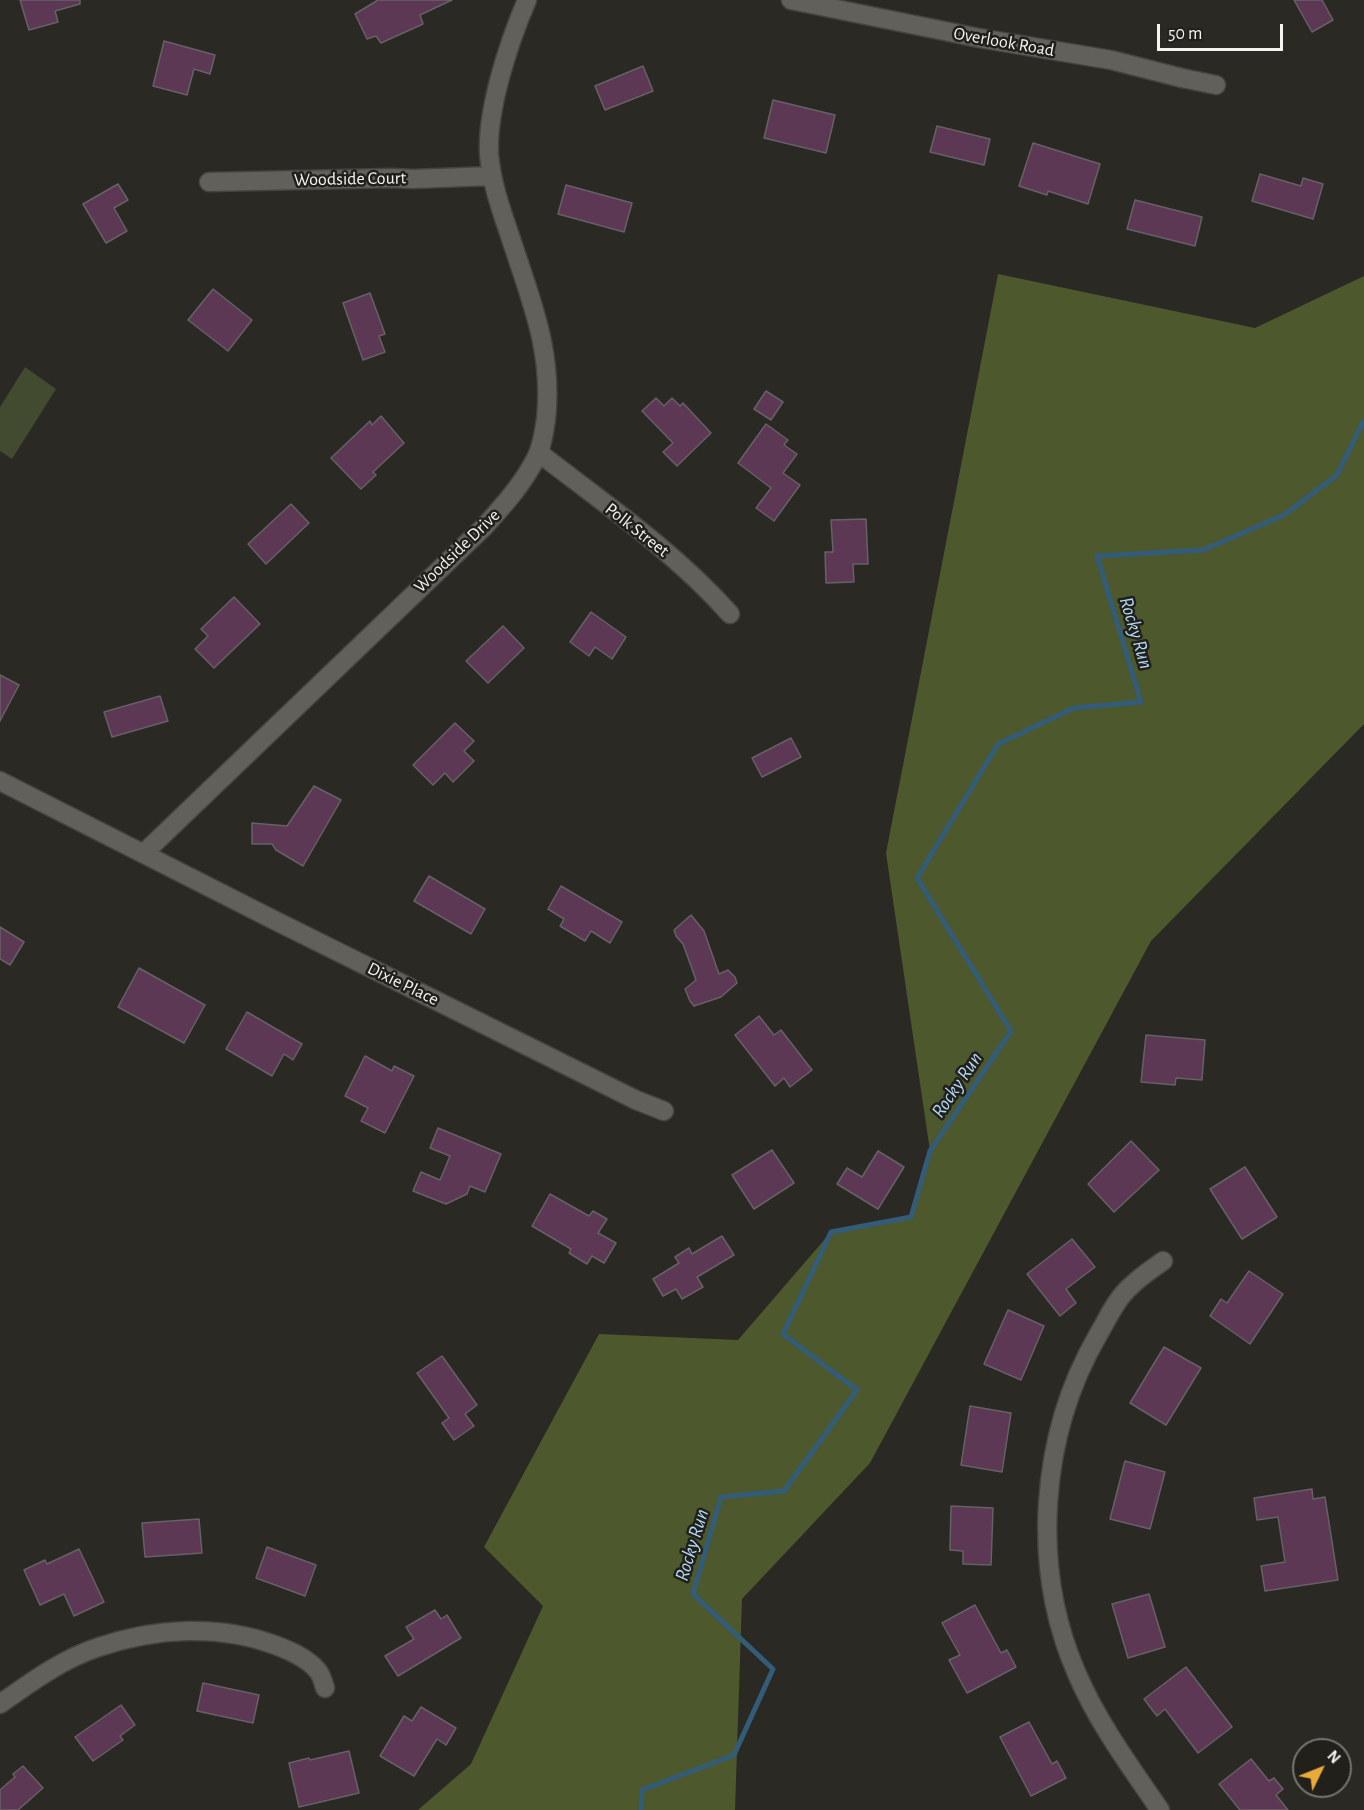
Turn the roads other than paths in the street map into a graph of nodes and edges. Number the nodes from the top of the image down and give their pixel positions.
1 (527, 0) edge
2 (791, 0) edge
3 (1216, 85) dead end
4 (492, 176) junction
5 (209, 182) dead end
6 (538, 453) junction
7 (730, 614) dead end
8 (0, 781) edge
9 (144, 853) junction
10 (664, 1111) dead end
11 (1164, 1261) dead end
12 (326, 1688) dead end
13 (0, 1704) edge
14 (1160, 1810) edge

1 - 4 street, Woodside Drive
2 - 3 street, Overlook Road
4 - 5 street, Woodside Court
4 - 6 street, Woodside Drive
6 - 7 street, Polk Street
6 - 9 street, Woodside Drive
8 - 9 street
9 - 10 street, Dixie Place
11 - 14 street
12 - 13 street

